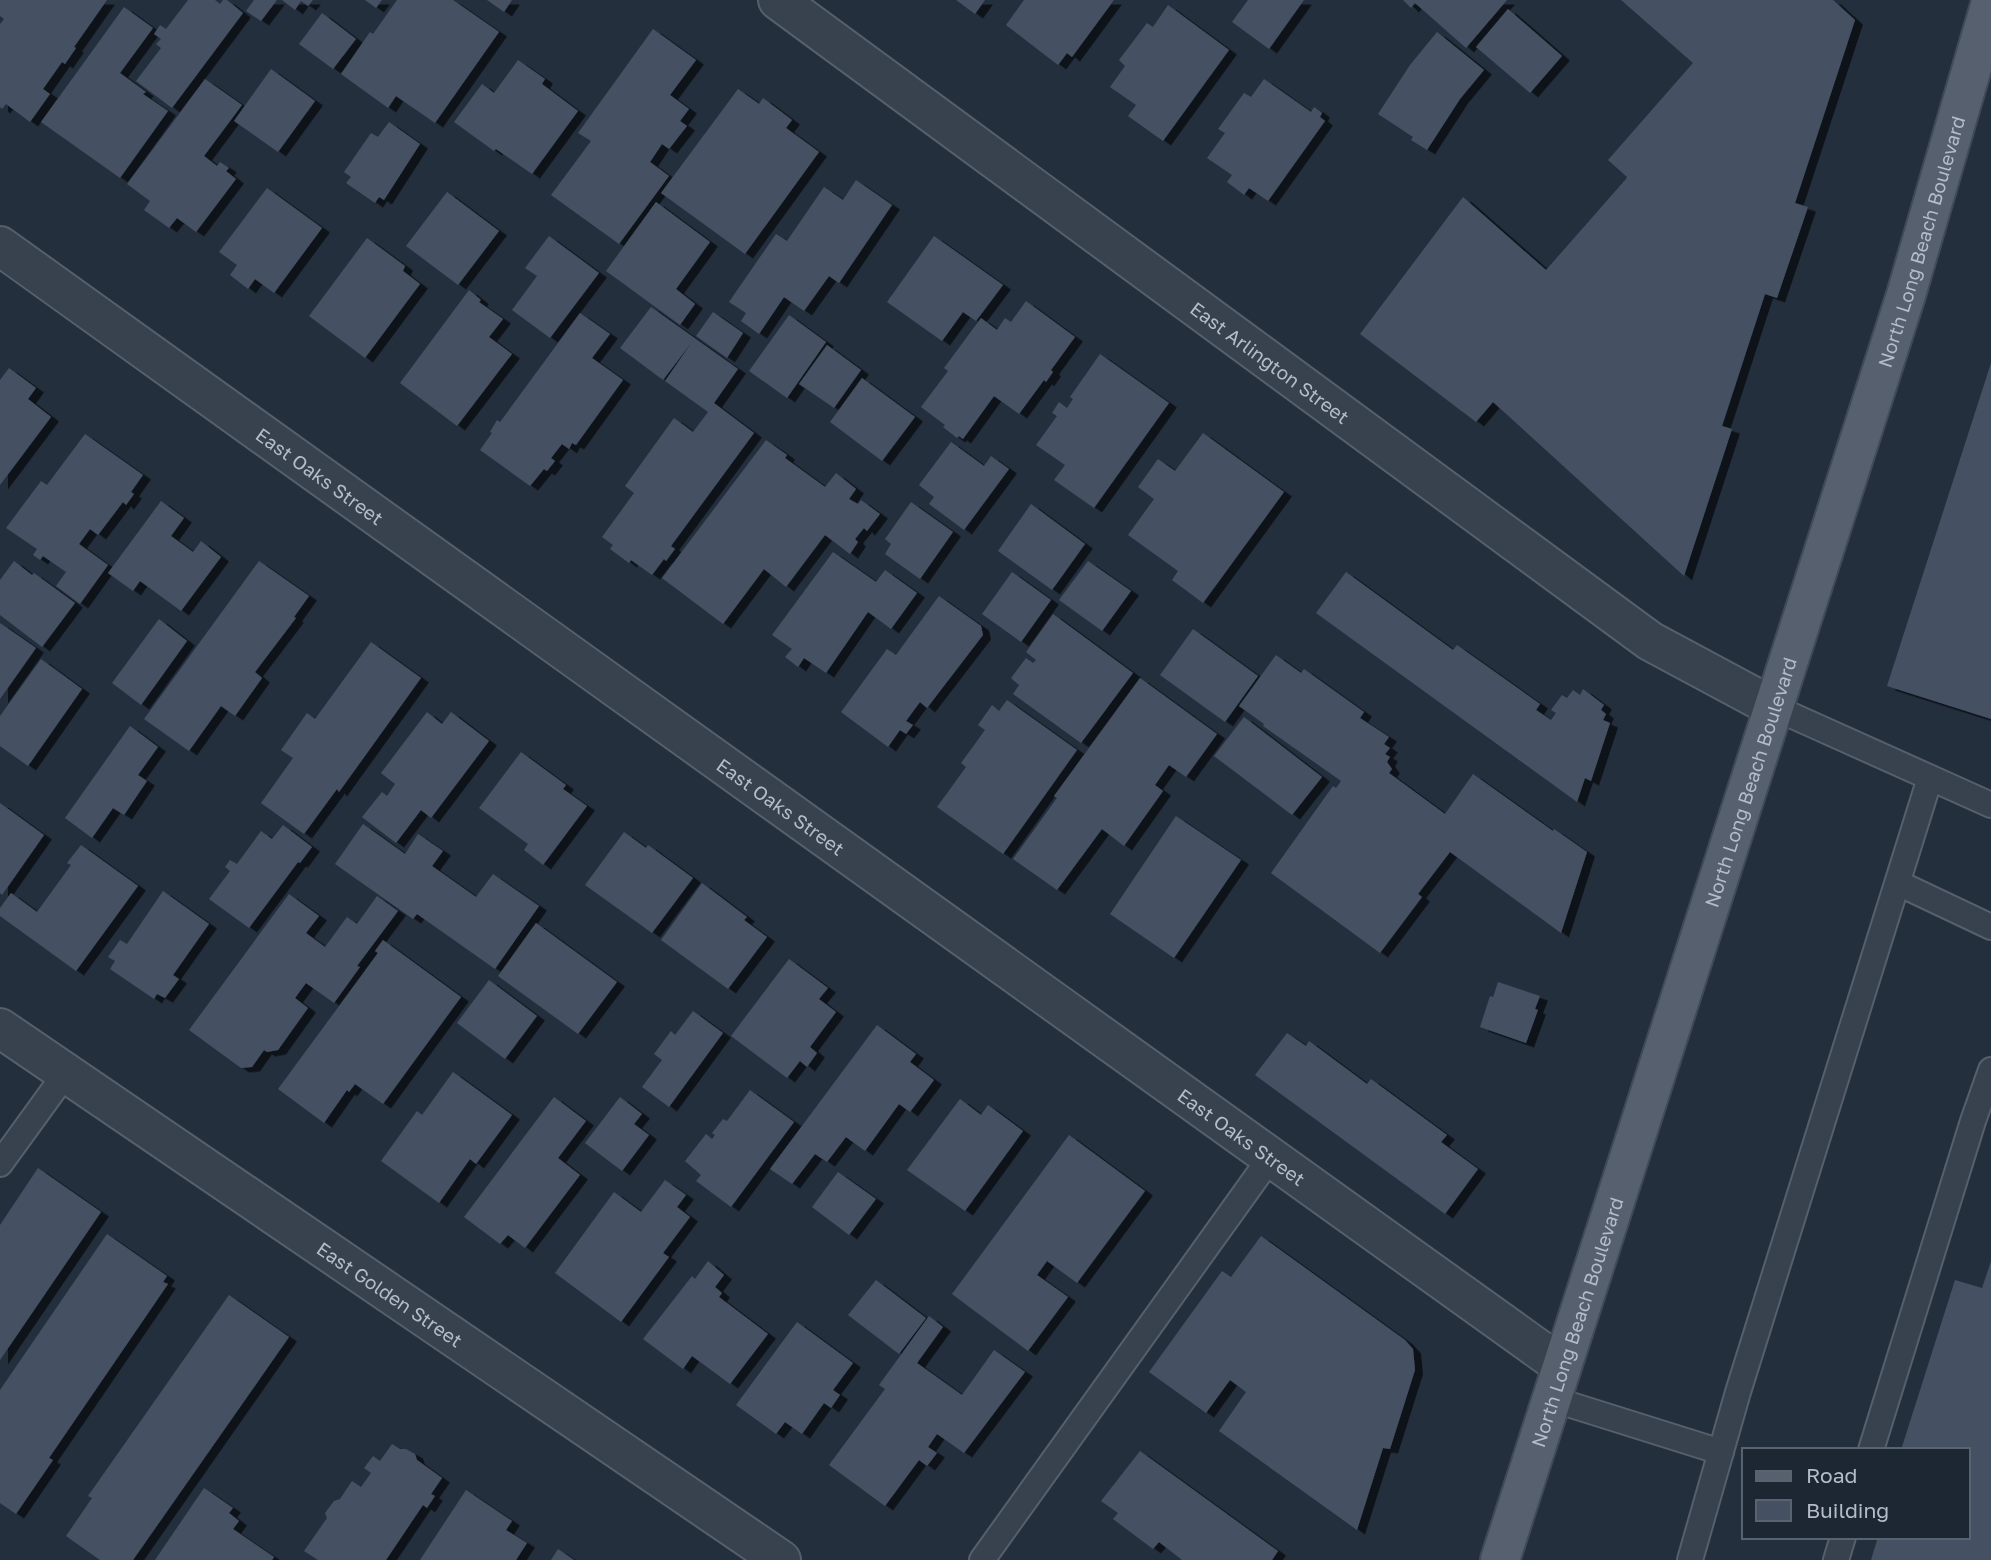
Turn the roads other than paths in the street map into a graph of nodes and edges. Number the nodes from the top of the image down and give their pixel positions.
1 (778, 0) edge
2 (1991, 2) edge
3 (0, 246) edge
4 (1773, 707) junction
5 (1930, 778) junction
6 (1991, 805) edge
7 (1898, 883) junction
8 (1991, 927) edge
9 (0, 1028) edge
10 (1991, 1070) edge
11 (66, 1073) junction
12 (1271, 1157) junction
13 (0, 1164) edge
14 (1557, 1382) junction
15 (1872, 1448) edge
16 (1721, 1452) junction
17 (1842, 1539) edge
18 (781, 1560) edge
19 (982, 1560) edge
20 (1500, 1560) edge
21 (1690, 1560) edge
22 (1836, 1560) edge

1 - 4 street, East Arlington Street
2 - 4 main road, North Long Beach Boulevard
3 - 12 street, East Oaks Street
4 - 5 lane
4 - 14 main road, North Long Beach Boulevard
5 - 6 lane
5 - 7 lane
7 - 8 lane
7 - 16 lane
9 - 11 street, East Golden Street
10 - 15 lane
11 - 13 lane
11 - 18 street, East Golden Street
12 - 14 street, East Oaks Street
12 - 19 lane
14 - 16 lane
14 - 20 main road, North Long Beach Boulevard
16 - 21 lane
17 - 22 lane

